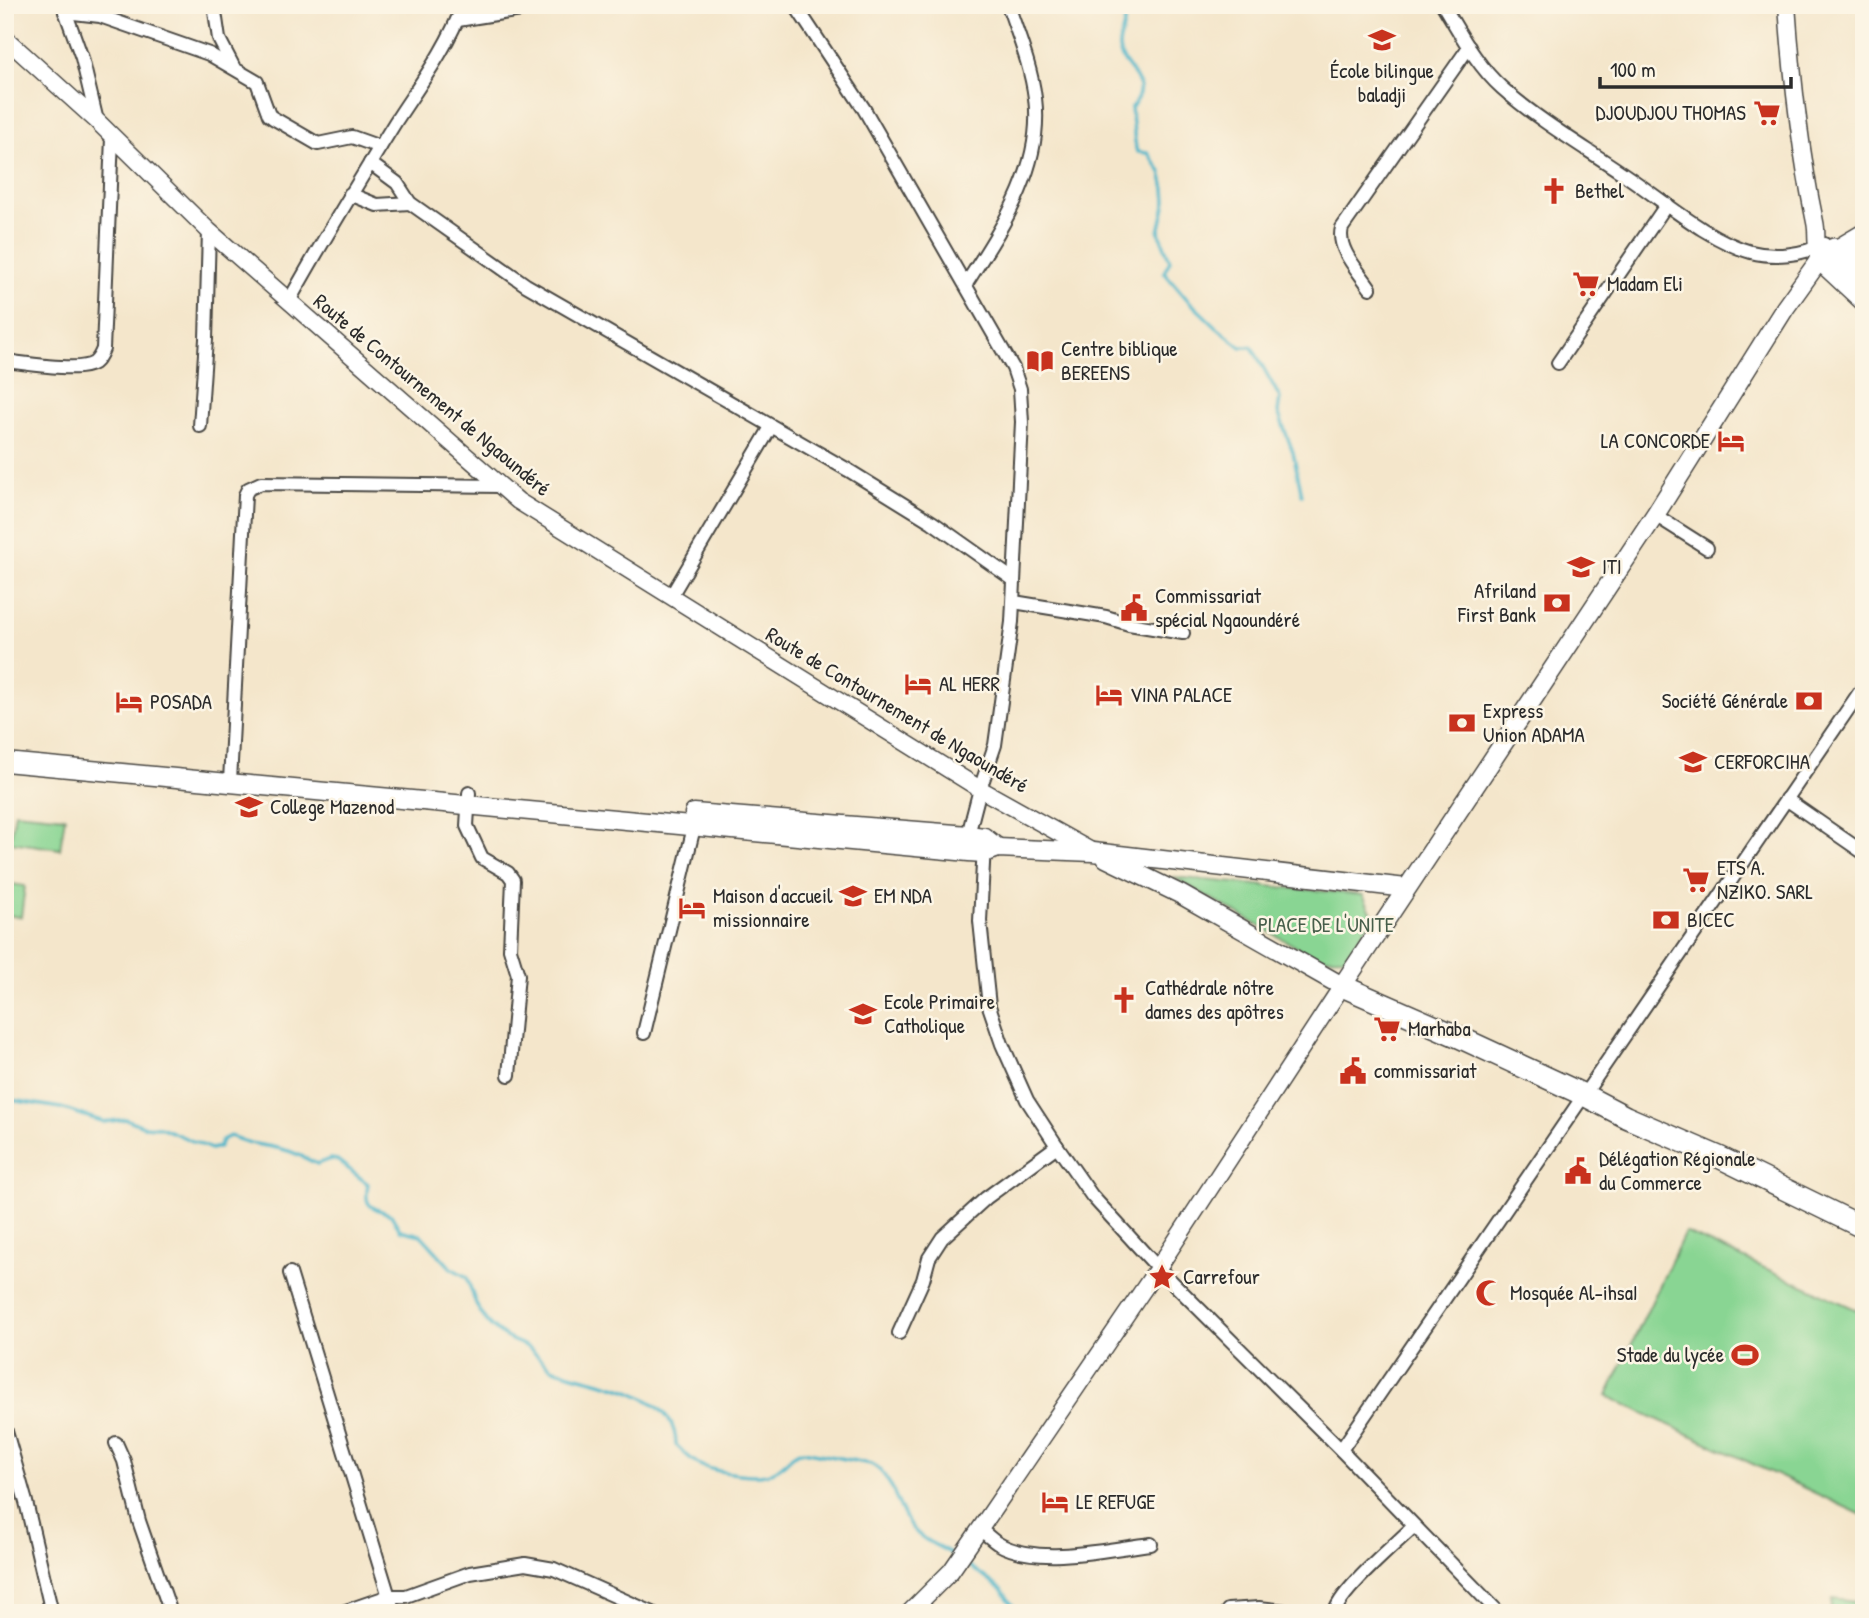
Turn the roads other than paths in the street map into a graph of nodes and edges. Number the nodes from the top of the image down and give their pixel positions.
1 (214, 5) edge
2 (463, 5) edge
3 (553, 5) edge
4 (796, 5) edge
5 (1008, 5) edge
6 (1443, 5) edge
7 (1787, 5) edge
8 (64, 9) edge
9 (458, 20) junction
10 (5, 38) edge
11 (1469, 47) junction
12 (233, 67) junction
13 (97, 121) junction
14 (112, 138) junction
15 (380, 147) junction
16 (370, 163) junction
17 (350, 194) junction
18 (410, 203) junction
19 (1667, 204) junction
20 (209, 231) junction
21 (1864, 233) edge
22 (1838, 257) edge
23 (966, 284) junction
24 (1370, 288) dead end
25 (1864, 300) edge
26 (289, 301) junction
27 (5, 361) edge
28 (1558, 363) dead end
29 (200, 425) dead end
30 (771, 427) junction
31 (501, 486) junction
32 (1655, 515) junction
33 (1707, 548) dead end
34 (1014, 580) junction
35 (671, 596) junction
36 (1014, 601) junction
37 (1183, 633) dead end
38 (1864, 686) edge
39 (5, 750) edge
40 (5, 762) edge
41 (230, 776) junction
42 (980, 789) junction
43 (468, 799) junction
44 (1786, 799) junction
45 (696, 820) junction
46 (983, 843) junction
47 (1093, 852) junction
48 (1864, 853) edge
49 (1406, 888) junction
50 (1342, 986) junction
51 (644, 1033) dead end
52 (509, 1075) dead end
53 (1584, 1095) junction
54 (1057, 1146) junction
55 (1864, 1228) edge
56 (1158, 1268) junction
57 (290, 1273) dead end
58 (899, 1333) dead end
59 (5, 1428) edge
60 (116, 1443) dead end
61 (1341, 1450) junction
62 (1414, 1526) junction
63 (980, 1529) junction
64 (1151, 1544) dead end
65 (389, 1596) junction
66 (920, 1610) edge
67 (1228, 1610) dead end
68 (52, 1613) edge
69 (171, 1613) edge
70 (340, 1613) edge
71 (394, 1613) edge
72 (653, 1613) edge
73 (1303, 1613) edge
74 (1335, 1613) edge
75 (1499, 1613) edge

1 - 12 street
2 - 9 street
3 - 9 street
4 - 23 street
5 - 23 street
6 - 11 street
7 - 22 street
8 - 12 street
8 - 13 street
9 - 15 street
10 - 13 street, Route de Contournement de Ngaoundéré
11 - 19 street
11 - 24 street
12 - 15 street
13 - 14 street, Route de Contournement de Ngaoundéré
14 - 20 street, Route de Contournement de Ngaoundéré
14 - 27 street
15 - 16 street
16 - 17 street
16 - 18 street
17 - 18 street
17 - 26 street
18 - 30 street
19 - 22 street
19 - 28 street
20 - 26 street, Route de Contournement de Ngaoundéré
20 - 29 street
21 - 22 main road
22 - 25 main road
22 - 32 main road
23 - 34 street
26 - 31 street, Route de Contournement de Ngaoundéré
30 - 34 street
30 - 35 street
31 - 35 street, Route de Contournement de Ngaoundéré
31 - 41 street
32 - 33 street
32 - 49 main road
34 - 36 street
35 - 42 street, Route de Contournement de Ngaoundéré
36 - 37 street
36 - 42 street
38 - 44 street
39 - 41 main road
40 - 41 main road
41 - 43 main road
42 - 46 street
42 - 47 street, Route de Contournement de Ngaoundéré
43 - 45 main road
43 - 52 street
44 - 48 street
44 - 53 street
45 - 46 main road
45 - 51 street
46 - 47 main road
46 - 54 street
47 - 49 main road
47 - 50 main road
49 - 50 main road
50 - 53 main road
50 - 56 street
53 - 55 main road
53 - 61 street
54 - 56 street
54 - 58 street
56 - 61 street
56 - 63 street
57 - 65 street
59 - 68 street
60 - 69 street
61 - 62 street
62 - 74 street
62 - 75 street
63 - 64 street
63 - 66 street
65 - 70 street
65 - 71 street
65 - 72 street
67 - 73 street

